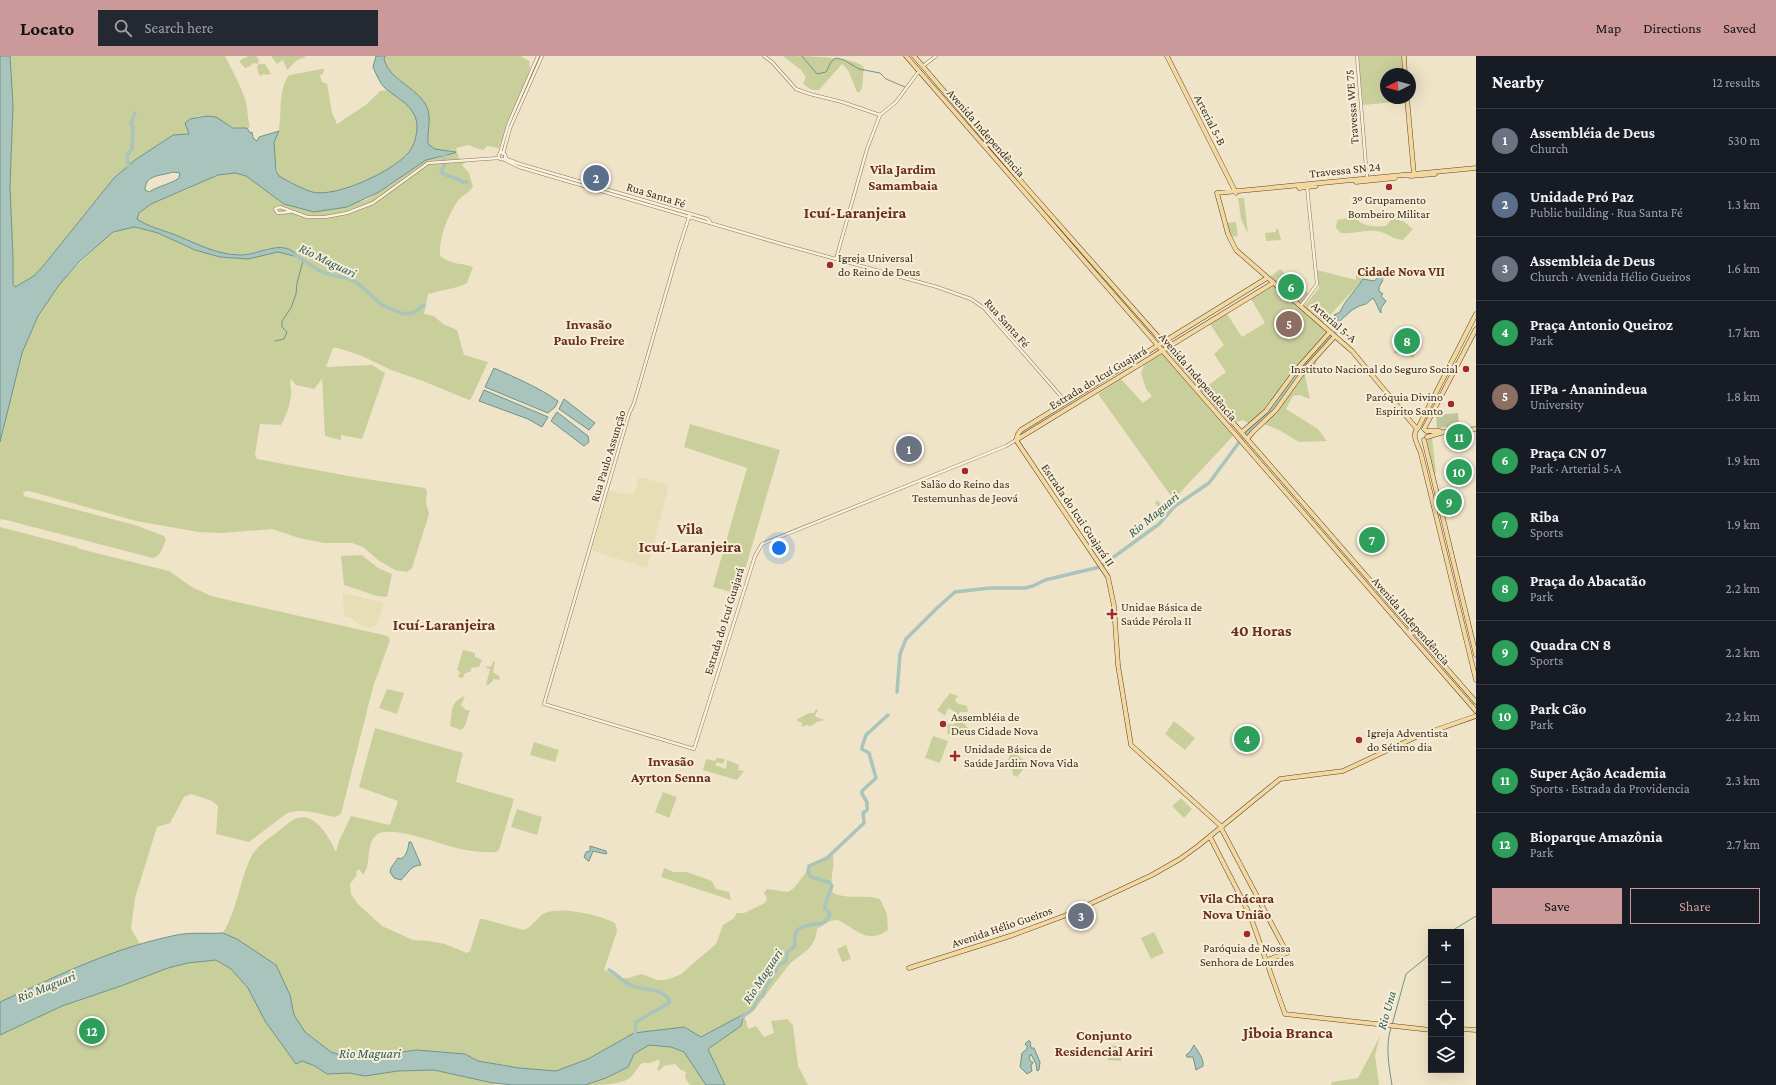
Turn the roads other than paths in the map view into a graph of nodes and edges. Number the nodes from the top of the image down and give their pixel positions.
1 (538, 56) edge
2 (542, 56) edge
3 (764, 56) edge
4 (906, 56) edge
5 (914, 56) edge
6 (936, 56) edge
7 (1167, 56) edge
8 (1357, 56) edge
9 (1404, 56) edge
10 (923, 66) junction
11 (1405, 68) edge
12 (919, 70) junction
13 (1408, 104) edge
14 (880, 115) junction
15 (966, 116) junction
16 (962, 120) junction
17 (503, 156) junction
18 (1476, 169) edge
19 (1414, 175) junction
20 (1367, 179) junction
21 (1307, 187) junction
22 (1236, 192) junction
23 (1218, 194) joint
24 (290, 212) junction
25 (690, 216) junction
26 (836, 259) junction
27 (1267, 278) junction
28 (1273, 283) junction
29 (1230, 301) junction
30 (1301, 306) junction
31 (1134, 309) junction
32 (1229, 311) junction
33 (1129, 313) junction
34 (1476, 314) edge
35 (1476, 329) edge
36 (1334, 335) junction
37 (1172, 337) junction
38 (1163, 342) junction
39 (1176, 343) junction
40 (1158, 346) junction
41 (1168, 348) junction
42 (1163, 351) junction
43 (1198, 382) junction
44 (1191, 384) junction
45 (1066, 402) junction
46 (1418, 429) junction
47 (1476, 429) edge
48 (1425, 430) junction
49 (1020, 432) junction
50 (1242, 432) junction
51 (1444, 432) junction
52 (1021, 437) junction
53 (1425, 438) junction
54 (1247, 439) junction
55 (1016, 440) junction
56 (1416, 440) junction
57 (1443, 546) junction
58 (1450, 552) junction
59 (1446, 561) junction
60 (1456, 574) junction
61 (1380, 591) junction
62 (1375, 595) junction
63 (1476, 655) edge
64 (1476, 680) edge
65 (1476, 702) edge
66 (544, 704) joint
67 (1476, 711) edge
68 (1473, 717) edge
69 (1221, 828) junction
70 (1210, 837) junction
71 (1267, 960) junction
72 (909, 968) dead end
73 (1428, 1030) edge
74 (1464, 1030) edge
75 (1476, 1030) edge

1 - 17 street
2 - 17 street
3 - 14 street
4 - 12 main road, Avenida Independência
5 - 10 main road, Avenida Independência
6 - 10 street
7 - 22 main road, Arterial 5-B
8 - 20 street, Travessa WE 75
9 - 11 main road
10 - 15 main road, Avenida Independência
12 - 14 street
12 - 16 main road, Avenida Independência
13 - 19 main road
14 - 26 street
15 - 16 main road
15 - 31 main road, Avenida Independência
16 - 33 main road, Avenida Independência
17 - 24 street, Rua Santa Fé
17 - 25 street, Rua Santa Fé
18 - 19 main road, Travessa SN 24
19 - 20 main road, Travessa SN 24
20 - 21 main road, Travessa SN 24
20 - 22 main road, Travessa SN 24
21 - 22 main road, Travessa SN 24
21 - 30 street
22 - 23 main road, Travessa SN 24
23 - 27 main road, Arterial 5-A
24 - 24 street
25 - 26 street, Rua Santa Fé
25 - 66 street, Rua Paulo Assunção
26 - 45 street, Rua Santa Fé
27 - 28 main road, Arterial 5-A
27 - 29 main road, Estrada do Icuí Guajará
28 - 30 main road, Arterial 5-A
28 - 32 main road, Estrada do Icuí Guajará
29 - 32 main road
29 - 37 main road, Estrada do Icuí Guajará
30 - 36 main road, Arterial 5-A
31 - 33 main road
31 - 38 main road, Avenida Independência
32 - 39 main road, Estrada do Icuí Guajará
33 - 40 main road, Avenida Independência
34 - 46 main road
35 - 48 main road
36 - 46 main road, Arterial 5-A
36 - 50 main road
36 - 54 main road
37 - 38 main road, Estrada do Icuí Guajará
37 - 39 main road
38 - 40 main road, Estrada do Icuí Guajará
38 - 41 main road, Avenida Independência
39 - 41 main road, Estrada do Icuí Guajará
40 - 42 main road, Avenida Independência
40 - 45 main road, Estrada do Icuí Guajará
41 - 42 main road, Estrada do Icuí Guajará
41 - 43 main road, Avenida Independência
42 - 44 main road, Avenida Independência
42 - 52 main road, Estrada do Icuí Guajará
43 - 44 main road
43 - 50 main road, Avenida Independência
44 - 62 main road, Avenida Independência
45 - 49 main road, Estrada do Icuí Guajará
46 - 48 main road
46 - 56 main road
47 - 51 main road
48 - 51 main road
48 - 53 main road
49 - 52 main road
49 - 55 main road
50 - 54 main road, Avenida Independência
51 - 53 main road
52 - 55 main road, Estrada do Icuí Guajará
53 - 56 main road
53 - 58 main road
54 - 61 main road, Avenida Independência
55 - 66 street, Estrada do Icuí Guajará
55 - 69 main road, Estrada do Icui Guajará II
56 - 57 main road
57 - 58 main road
57 - 59 main road
58 - 60 main road
59 - 60 main road
59 - 64 main road
60 - 63 main road
61 - 62 main road
61 - 65 main road, Avenida Independência
62 - 67 main road, Avenida Independência
67 - 68 main road
68 - 69 main road, Avenida Hélio Gueiros
69 - 70 main road, Avenida Hélio Gueiros
69 - 71 main road
70 - 71 main road
70 - 72 main road, Avenida Hélio Gueiros
71 - 73 main road
74 - 75 main road

